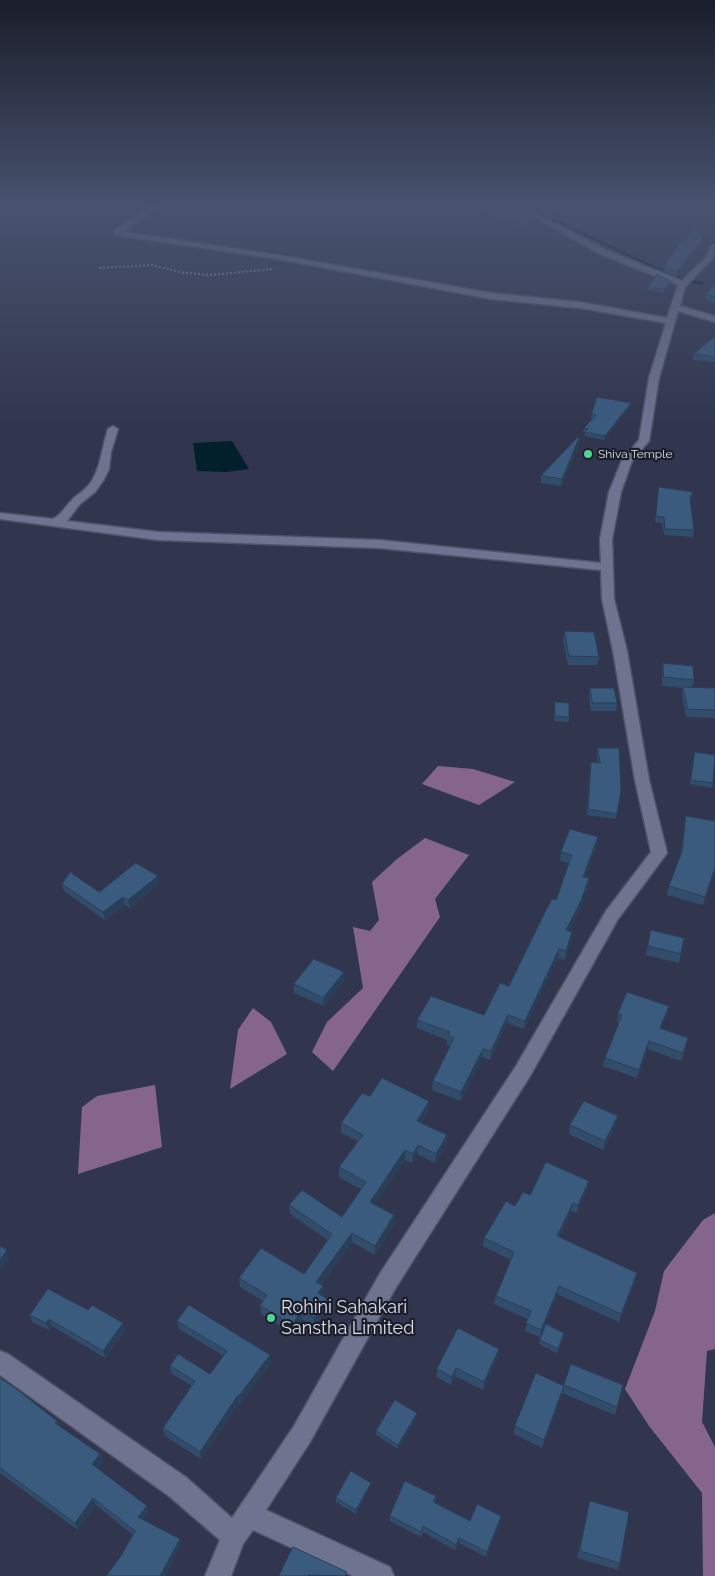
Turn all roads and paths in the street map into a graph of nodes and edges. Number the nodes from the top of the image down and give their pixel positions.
1 (401, 280) edge
2 (672, 280) edge
3 (687, 280) edge
4 (683, 284) junction
5 (672, 314) junction
6 (715, 319) edge
7 (113, 429) dead end
8 (0, 516) edge
9 (54, 523) junction
10 (607, 567) junction
11 (0, 1362) edge
12 (249, 1515) junction
13 (234, 1536) junction
14 (218, 1576) edge
15 (381, 1576) edge

1 - 5 street
2 - 4 street
3 - 4 street
4 - 5 street
5 - 6 street
5 - 10 street
7 - 9 street
8 - 9 street
9 - 10 street
10 - 12 street
11 - 13 street
12 - 13 street
12 - 15 street
13 - 14 street

